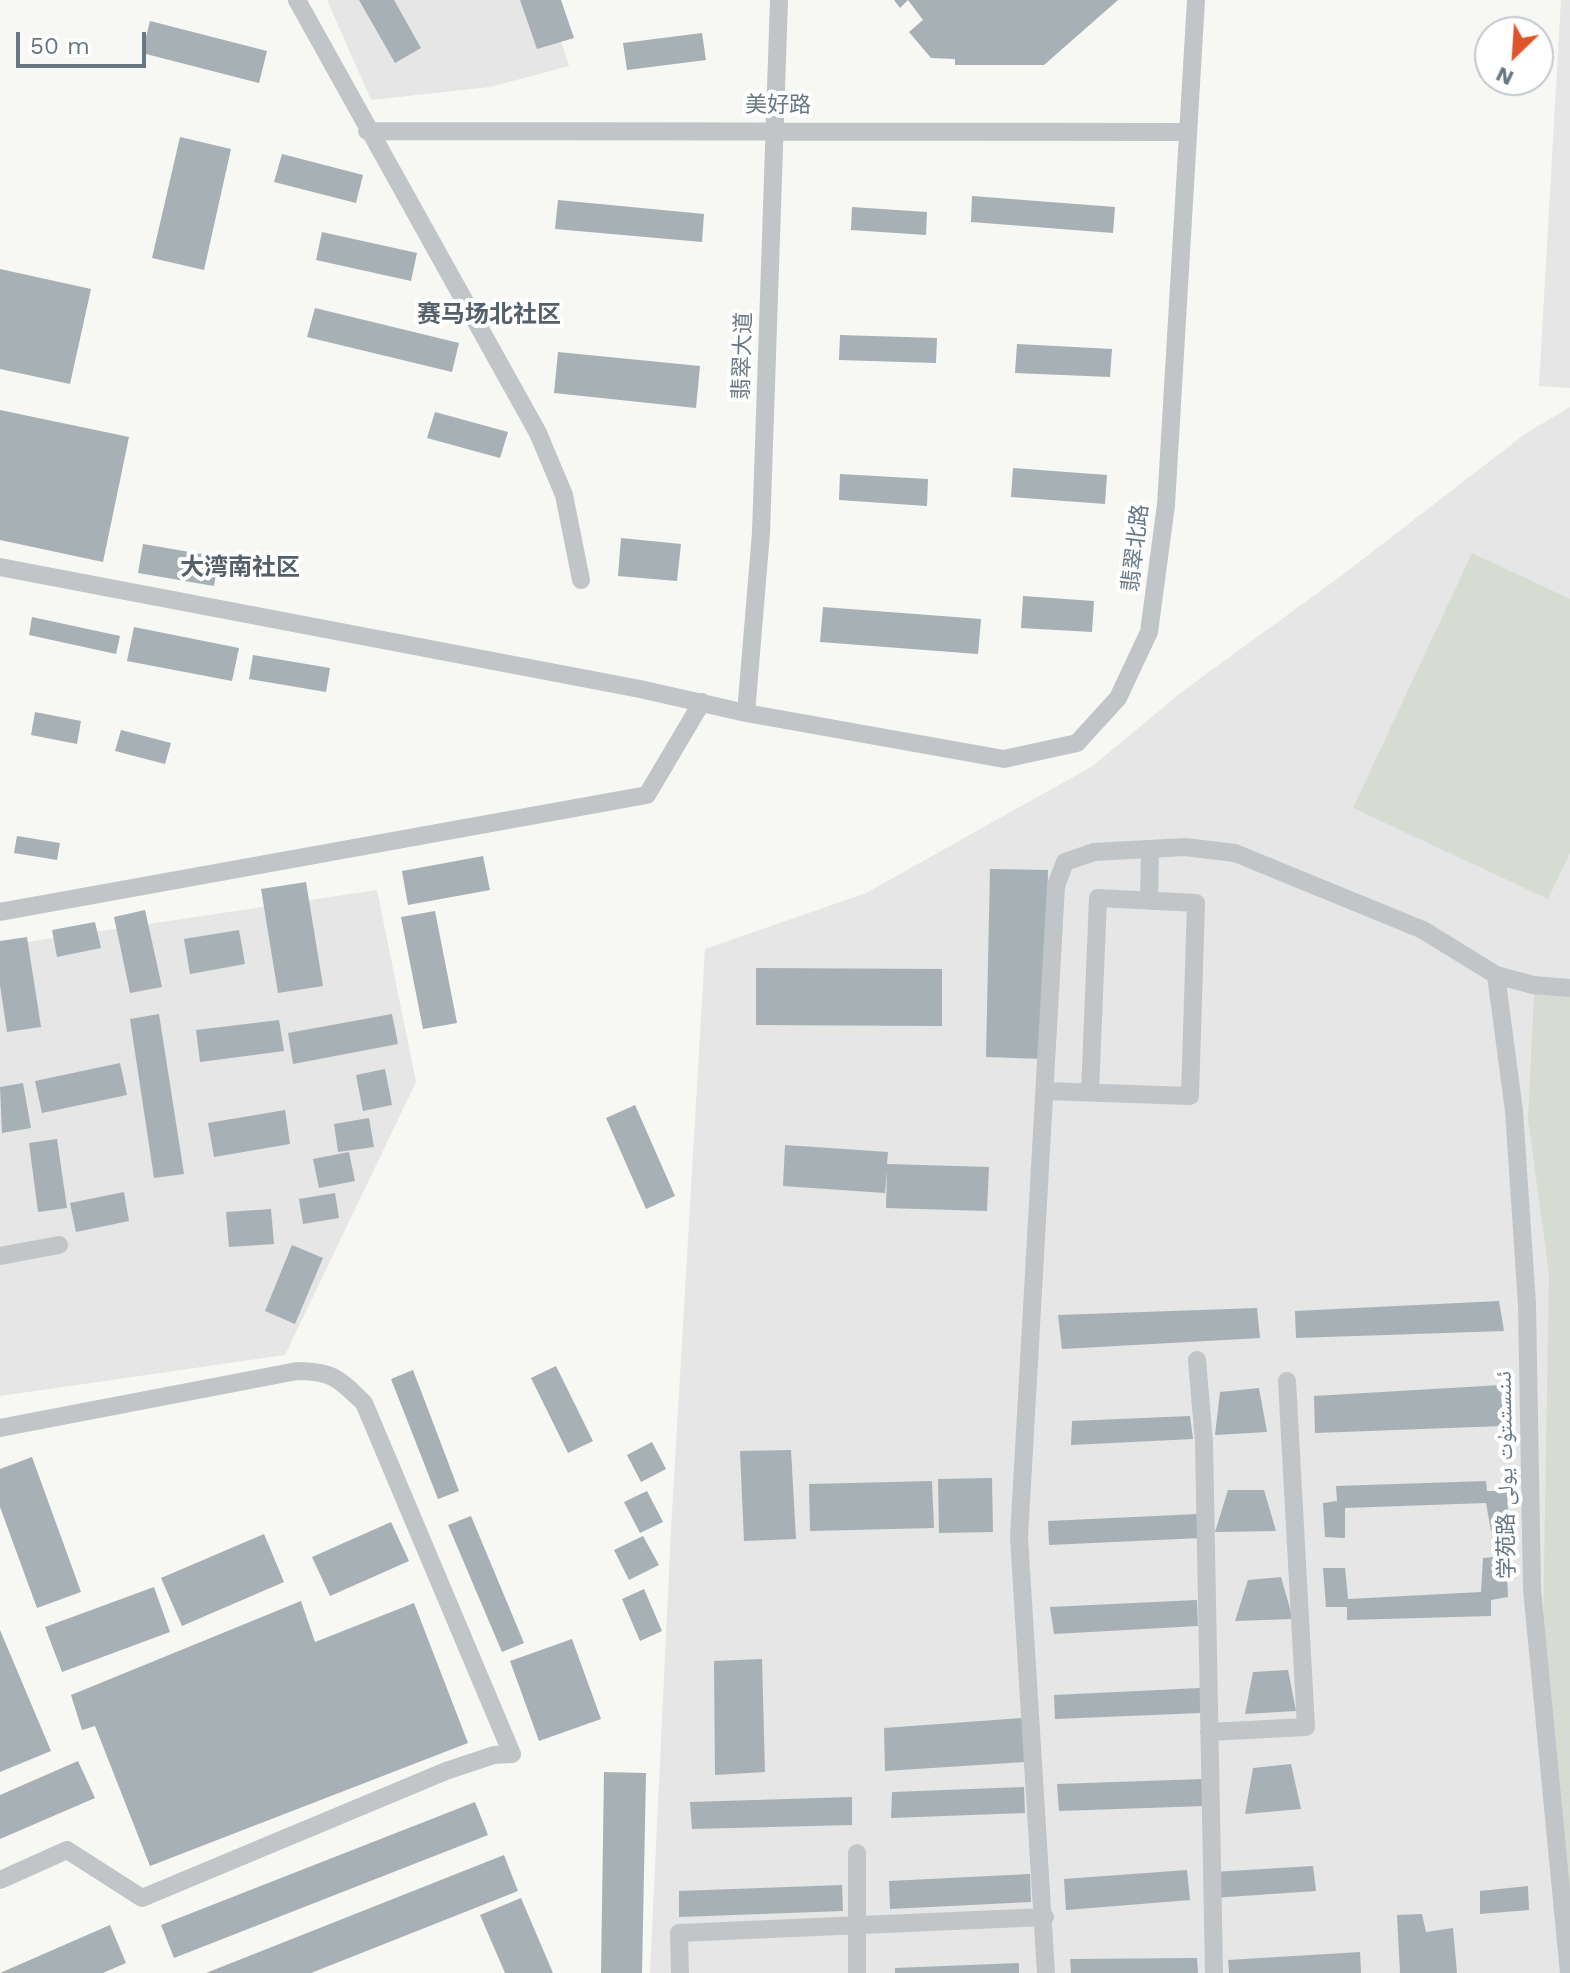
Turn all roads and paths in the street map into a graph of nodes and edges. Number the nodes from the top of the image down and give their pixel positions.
1 (297, 0) edge
2 (779, 0) edge
3 (1196, 0) edge
4 (777, 129) junction
5 (367, 131) junction
6 (1188, 132) junction
7 (0, 567) edge
8 (581, 580) dead end
9 (702, 702) junction
10 (746, 713) junction
11 (1150, 849) junction
12 (1149, 901) junction
13 (0, 912) edge
14 (1496, 975) junction
15 (1570, 988) edge
16 (1045, 1091) junction
17 (1090, 1092) junction
18 (59, 1245) dead end
19 (0, 1256) edge
20 (1197, 1360) dead end
21 (1287, 1381) dead end
22 (0, 1428) edge
23 (1209, 1732) junction
24 (857, 1853) dead end
25 (0, 1880) edge
26 (1045, 1917) junction
27 (857, 1927) junction
28 (680, 1973) edge
29 (857, 1973) edge
30 (1046, 1973) edge
31 (1214, 1973) edge
32 (1569, 1973) edge

1 - 5 street
2 - 4 street, 翡翠大道
3 - 6 street, 翡翠北路
4 - 5 street, 美好路
4 - 6 street, 美好路
4 - 10 street, 翡翠大道
5 - 8 street
6 - 10 street, 翡翠北路
7 - 9 street, 翡翠北路
9 - 10 street, 翡翠北路
9 - 13 street
11 - 12 street
11 - 14 street
11 - 16 street
12 - 17 street
12 - 17 street
14 - 15 street
14 - 32 street, 学苑路 ئىنىستىتۇت يولى
16 - 17 street
16 - 26 street
18 - 19 street
20 - 23 street
21 - 23 street
22 - 25 street
23 - 31 street
24 - 27 street
26 - 27 street
26 - 30 street
27 - 28 street
27 - 29 street

